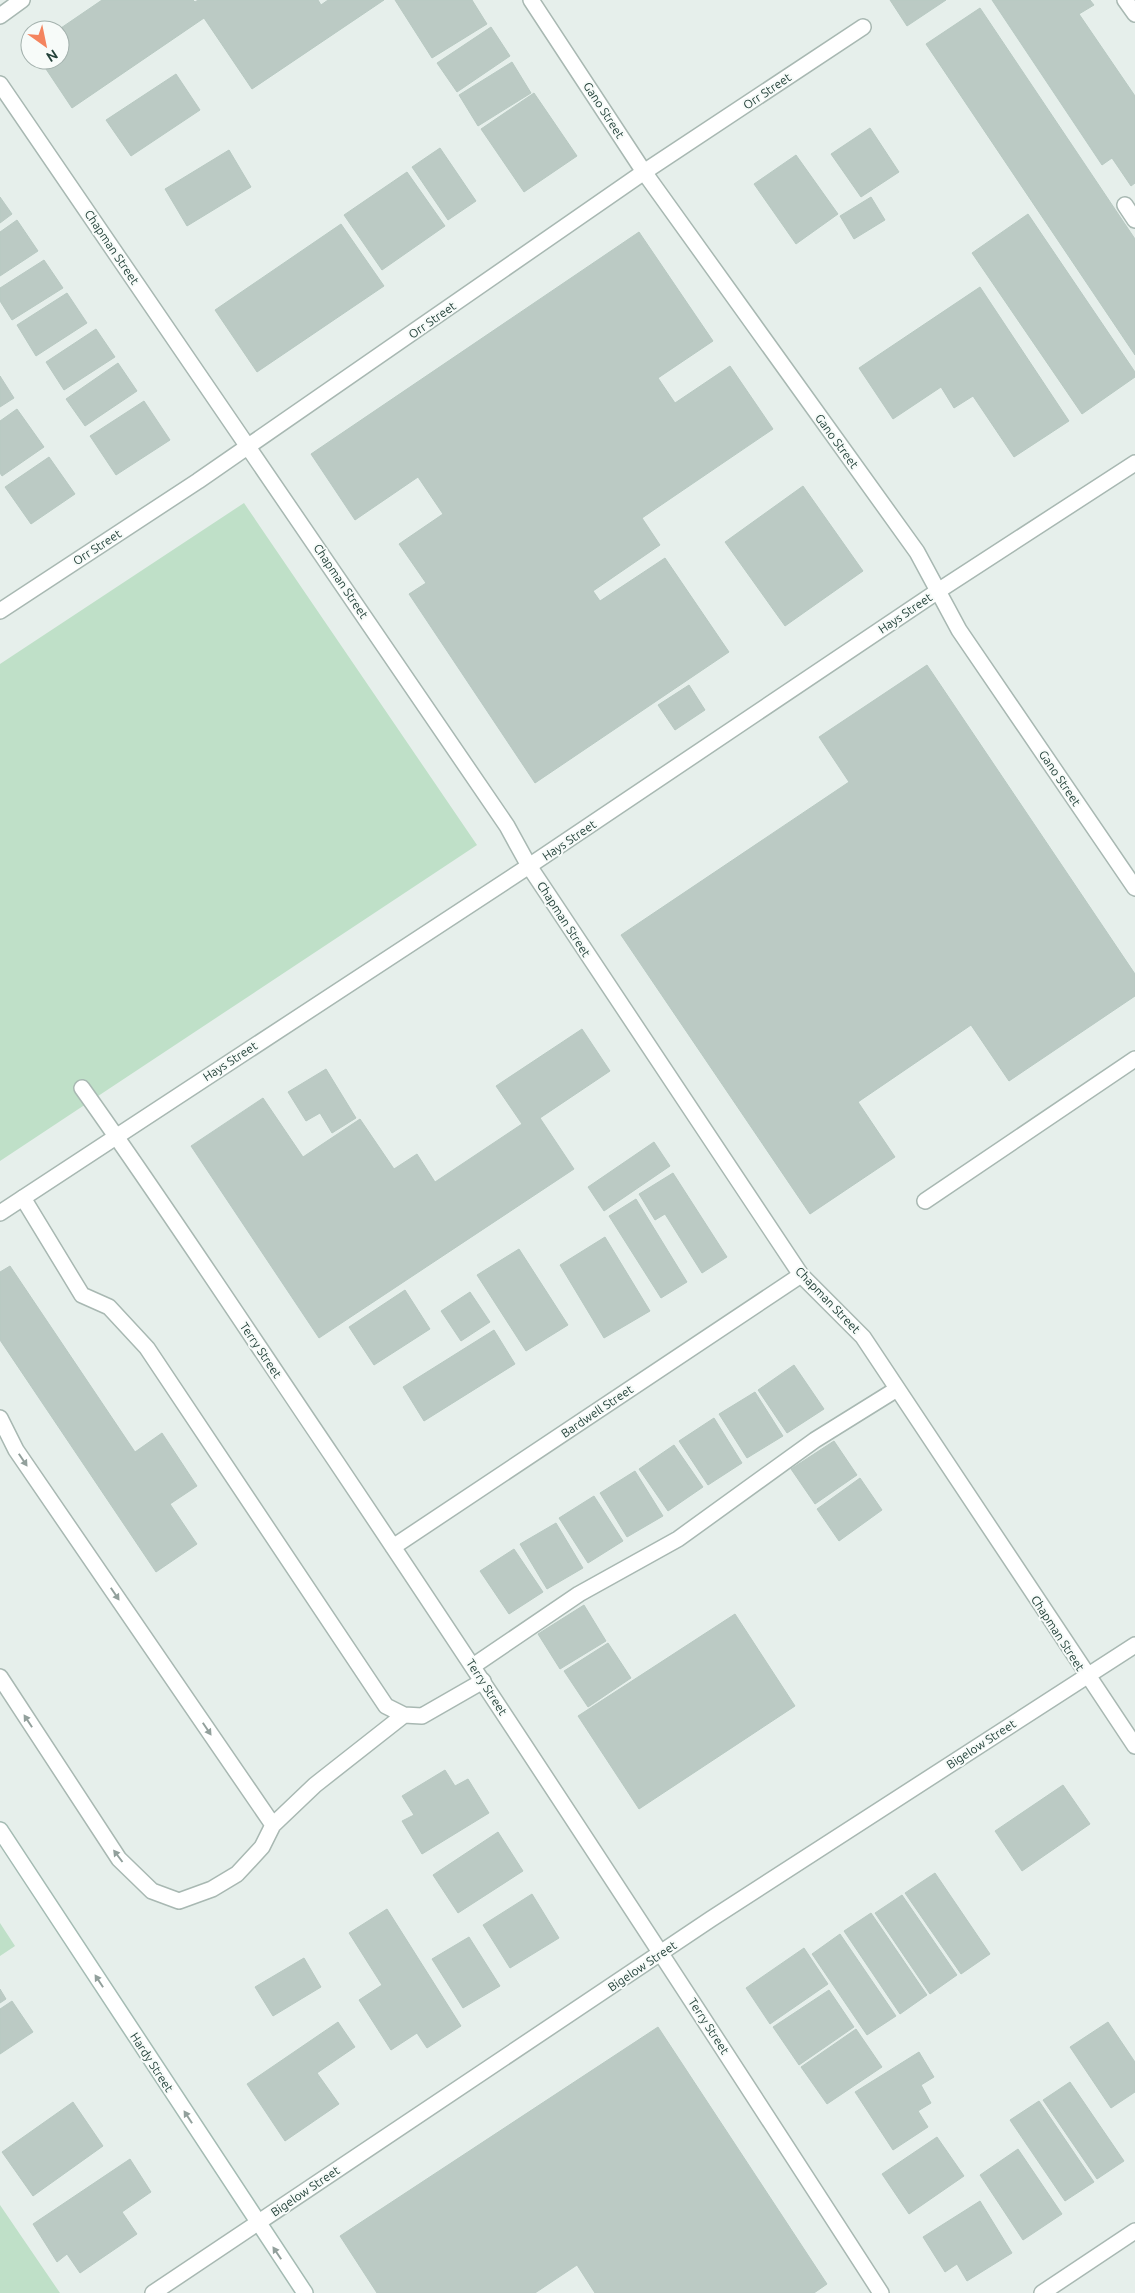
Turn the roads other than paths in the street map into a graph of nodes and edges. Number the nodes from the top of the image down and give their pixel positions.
1 (22, 0) edge
2 (531, 0) edge
3 (1125, 0) edge
4 (1135, 14) edge
5 (0, 16) edge
6 (863, 27) dead end
7 (0, 84) edge
8 (644, 172) junction
9 (1125, 205) dead end
10 (1135, 220) edge
11 (249, 446) junction
12 (1135, 463) edge
13 (938, 591) junction
14 (0, 611) edge
15 (529, 866) junction
16 (1135, 888) edge
17 (1135, 1059) edge
18 (82, 1088) dead end
19 (116, 1135) junction
20 (23, 1198) junction
21 (925, 1201) dead end
22 (0, 1213) edge
23 (801, 1275) junction
24 (897, 1389) junction
25 (0, 1418) edge
26 (393, 1547) junction
27 (1135, 1645) edge
28 (473, 1666) junction
29 (1086, 1676) junction
30 (0, 1677) edge
31 (483, 1681) junction
32 (404, 1715) junction
33 (1135, 1746) edge
34 (273, 1825) junction
35 (0, 1830) edge
36 (662, 1953) junction
37 (257, 2223) junction
38 (1135, 2231) edge
39 (153, 2293) edge
40 (305, 2293) edge
41 (881, 2293) edge
42 (1042, 2293) edge

1 - 5 street
2 - 8 street, Gano Street
3 - 4 street
6 - 8 street, Orr Street
7 - 11 street, Chapman Street
8 - 11 street, Orr Street
8 - 13 street, Gano Street
9 - 10 street
11 - 14 street, Orr Street
11 - 15 street, Chapman Street
12 - 13 street, Hays Street
13 - 15 street, Hays Street
13 - 16 street, Gano Street
15 - 19 street, Hays Street
15 - 23 street, Chapman Street
17 - 21 street
18 - 19 street, Terry Street
19 - 20 street, Hays Street
19 - 26 street, Terry Street
20 - 22 street, Hays Street
20 - 32 street
23 - 24 street, Chapman Street
23 - 26 street, Bardwell Street
24 - 28 street
24 - 29 street, Chapman Street
25 -> 34 street
26 - 28 street, Terry Street
27 - 29 street, Bigelow Street
28 - 31 street, Terry Street
29 - 33 street, Chapman Street
29 - 36 street, Bigelow Street
34 -> 30 street
31 - 32 street
31 - 36 street, Terry Street
32 - 34 street
37 -> 35 street, Hardy Street
36 - 37 street, Bigelow Street
36 - 41 street, Terry Street
37 - 39 street, Bigelow Street
40 -> 37 street, Hardy Street
38 - 42 street

